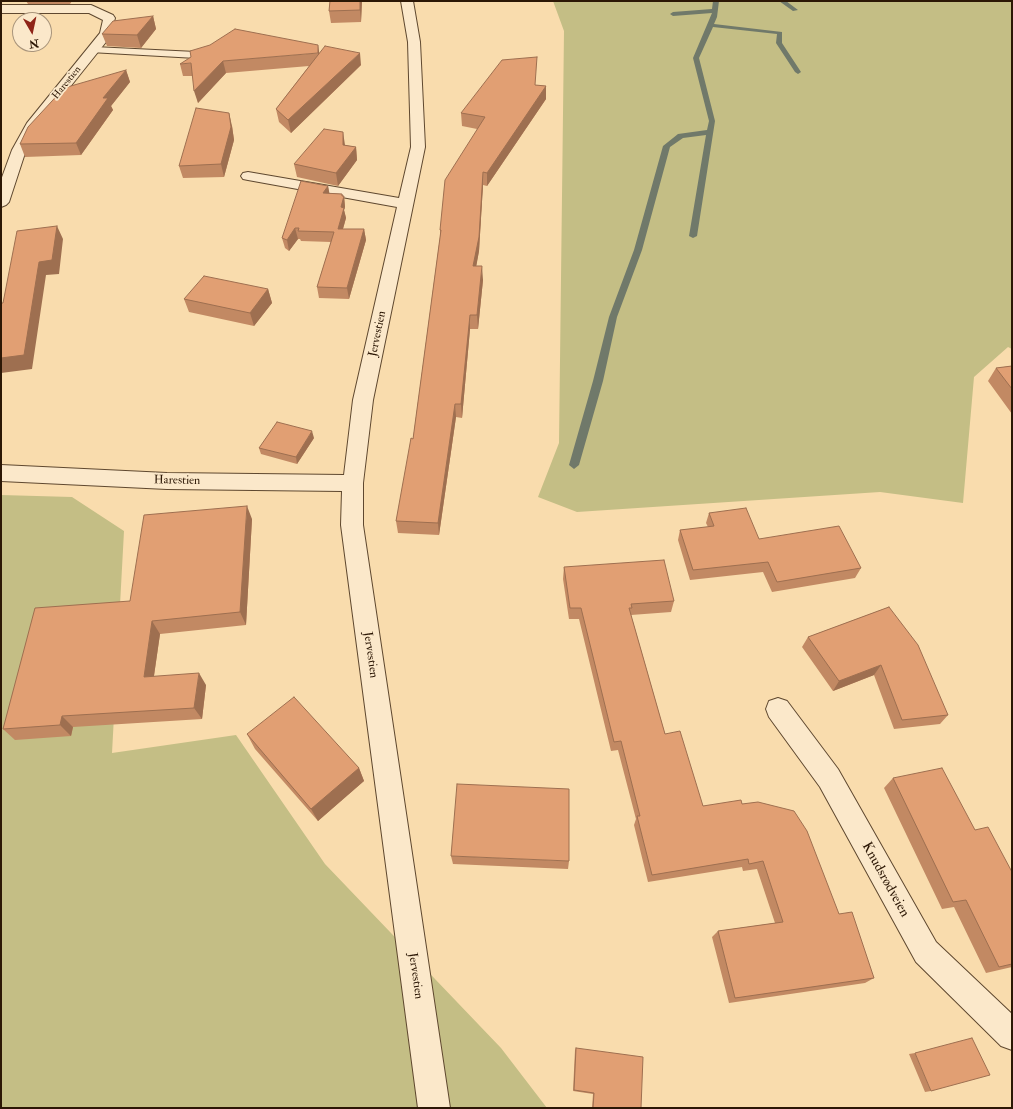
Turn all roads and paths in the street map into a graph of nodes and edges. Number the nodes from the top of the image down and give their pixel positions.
1 (407, 1) edge
2 (1, 9) edge
3 (94, 50) junction
4 (196, 55) edge
5 (248, 176) dead end
6 (1, 202) edge
7 (406, 204) junction
8 (1, 473) edge
9 (353, 483) junction
10 (778, 708) dead end
11 (1012, 1035) edge
12 (434, 1108) edge

1 - 7 street, Jervestien
2 - 3 street, Harestien
3 - 4 lane
3 - 6 street, Harestien
5 - 7 street
7 - 9 street, Jervestien
8 - 9 street, Harestien
9 - 12 street, Jervestien
10 - 11 street, Knudsrødveien

